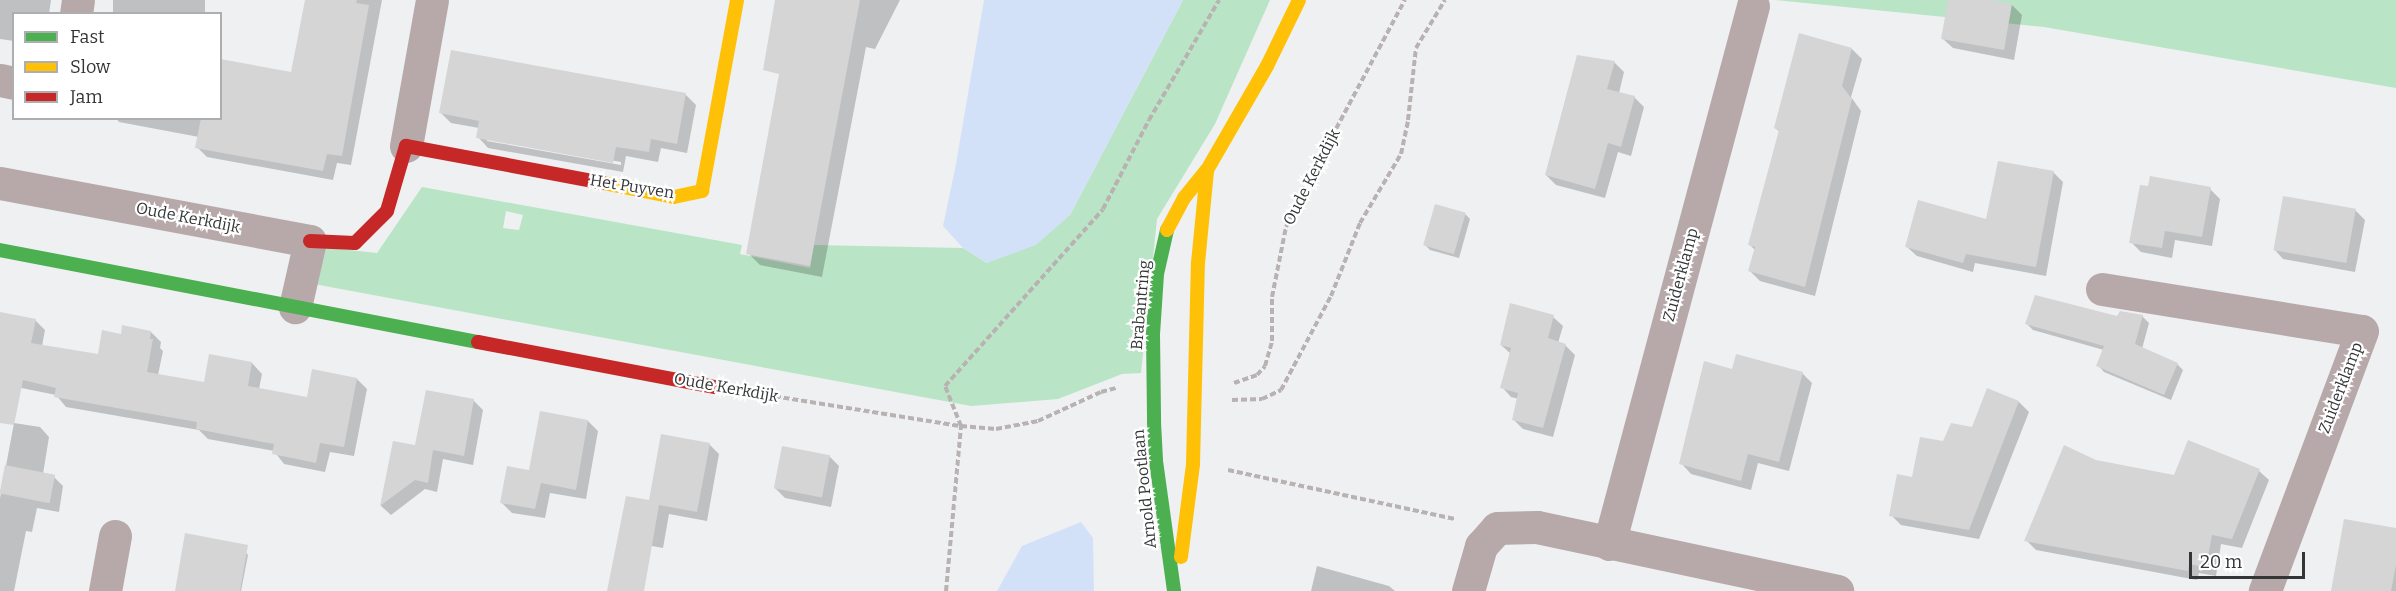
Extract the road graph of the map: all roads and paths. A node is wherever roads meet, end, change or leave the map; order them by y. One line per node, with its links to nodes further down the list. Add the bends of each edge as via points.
1 (432, 0): 8 (street)
2 (737, 0): 8 (street, Het Puyven, via 702,191 674,197)
3 (1219, 0): 19 (path, via 1103,209 945,386)
4 (1299, 0): 9 (street, Brabantring, via 1267,66)
5 (1406, 0): 16 (path, Oude Kerkdijk, via 1286,227 1272,297 1272,341 1265,366 1244,381 1223,386)
6 (1444, 0): 18 (path, via 1416,48 1401,154 1360,223 1331,297 1281,390 1262,399)
7 (1753, 6): 23 (street, Zuiderklamp)
8 (406, 146): 11 (street, via 387,211 355,243)
9 (1207, 170): 15 (street, Brabantring, via 1168,226 1162,250 1153,334); 16 (street, Brabantring, via 1200,215)
10 (0, 183): 11 (street, Oude Kerkdijk)
11 (310, 241): 14 (street)
12 (0, 250): 14 (street, Oude Kerkdijk)
13 (2102, 289): 29 (street, Zuiderklamp, via 2362,331)
14 (295, 307): 17 (street, Oude Kerkdijk)
15 (1154, 384): 19 (path, Oude Kerkdijk, via 1127,385 1101,392 1038,422 996,429); 26 (street, Arnold Pootlaan, via 1156,461)
16 (1197, 385): 18 (street, Arnold Pootlaan)
17 (714, 387): 19 (path, Oude Kerkdijk)
18 (1196, 401): 26 (street, Arnold Pootlaan)
19 (961, 426): 25 (path)
20 (1218, 468): 21 (path)
21 (1497, 528): 23 (street, via 1537,527); 27 (street, via 1481,546)
22 (115, 536): 24 (street)
23 (1610, 544): 28 (street)
24 (105, 591)
25 (946, 591)
26 (1175, 591)
27 (1468, 591)
28 (1837, 591)
29 (2265, 591)

